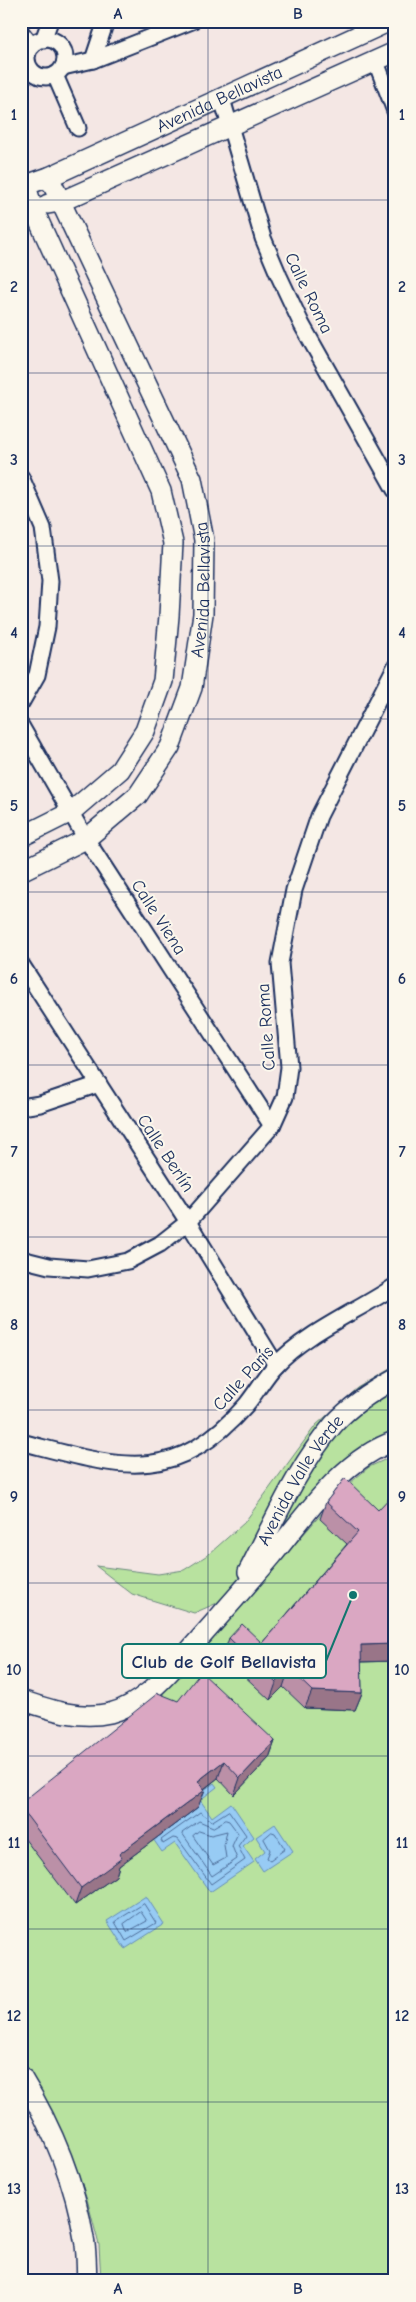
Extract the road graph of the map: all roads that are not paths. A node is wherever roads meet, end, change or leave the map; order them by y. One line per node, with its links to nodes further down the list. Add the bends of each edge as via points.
1 (50, 21): 6 (street)
2 (106, 21): 8 (street)
3 (192, 21): 8 (street)
4 (390, 21): 11 (street, Avenida Bellavista)
5 (21, 32): 6 (street)
6 (37, 43): 10 (street, via 56,42 61,47 64,54); 10 (street, via 27,58 31,70 42,77)
7 (395, 52): 9 (street, Avenida Bellavista)
8 (93, 60): 10 (street)
9 (376, 62): 12 (street); 13 (street, Avenida Bellavista)
10 (59, 71): 14 (street)
11 (222, 99): 13 (street, Calle Roma); 15 (street, Avenida Bellavista)
12 (395, 111)
13 (230, 127): 17 (street, Avenida Bellavista); 19 (street, Calle Roma, via 263,238 279,276 302,325)
14 (78, 128)
15 (49, 177): 16 (street, Avenida Bellavista); 17 (street, Avenida Bellavista)
16 (25, 195): 17 (street, Avenida Bellavista); 23 (street, Avenida Bellavista, via 161,491 173,543 163,681 145,731 120,770)
17 (60, 202): 25 (street, Avenida Bellavista, via 173,434 192,479 204,540 202,614 192,688 170,747 138,795)
18 (21, 477): 21 (street, via 43,528 50,581 48,627 37,675)
19 (395, 490)
20 (395, 667): 30 (street, Calle Roma, via 319,816 294,890 280,963 289,1067 285,1097)
21 (21, 703)
22 (21, 726): 23 (street, Calle Viena)
23 (71, 812): 24 (street, Avenida Bellavista); 25 (street, Calle Viena)
24 (21, 837)
25 (86, 839): 26 (street, Avenida Bellavista); 30 (street, Calle Viena)
26 (21, 871)
27 (21, 964): 28 (street, Calle Berlín)
28 (99, 1084): 29 (street); 31 (street, Calle Berlín)
29 (21, 1107)
30 (272, 1126): 31 (street, Calle Roma)
31 (188, 1222): 32 (street, Calle Roma, via 160,1244 128,1261 88,1269 49,1266); 34 (street, Calle Berlín)
32 (21, 1259)
33 (395, 1286): 34 (street, Calle París, via 314,1335)
34 (276, 1365): 37 (street, Calle París, via 246,1405 218,1432 193,1451 162,1462 135,1466)
35 (395, 1379): 38 (street, Avenida Valle Verde, via 373,1391 334,1423 289,1492)
36 (395, 1441): 38 (street, Avenida Valle Verde, via 360,1459 334,1482)
37 (21, 1442)
38 (232, 1602): 39 (street, Avenida Valle Verde, via 163,1679 136,1701 111,1713 80,1716)
39 (21, 1700)
40 (21, 2076): 41 (street, via 37,2102 74,2196 85,2239)
41 (87, 2281)

